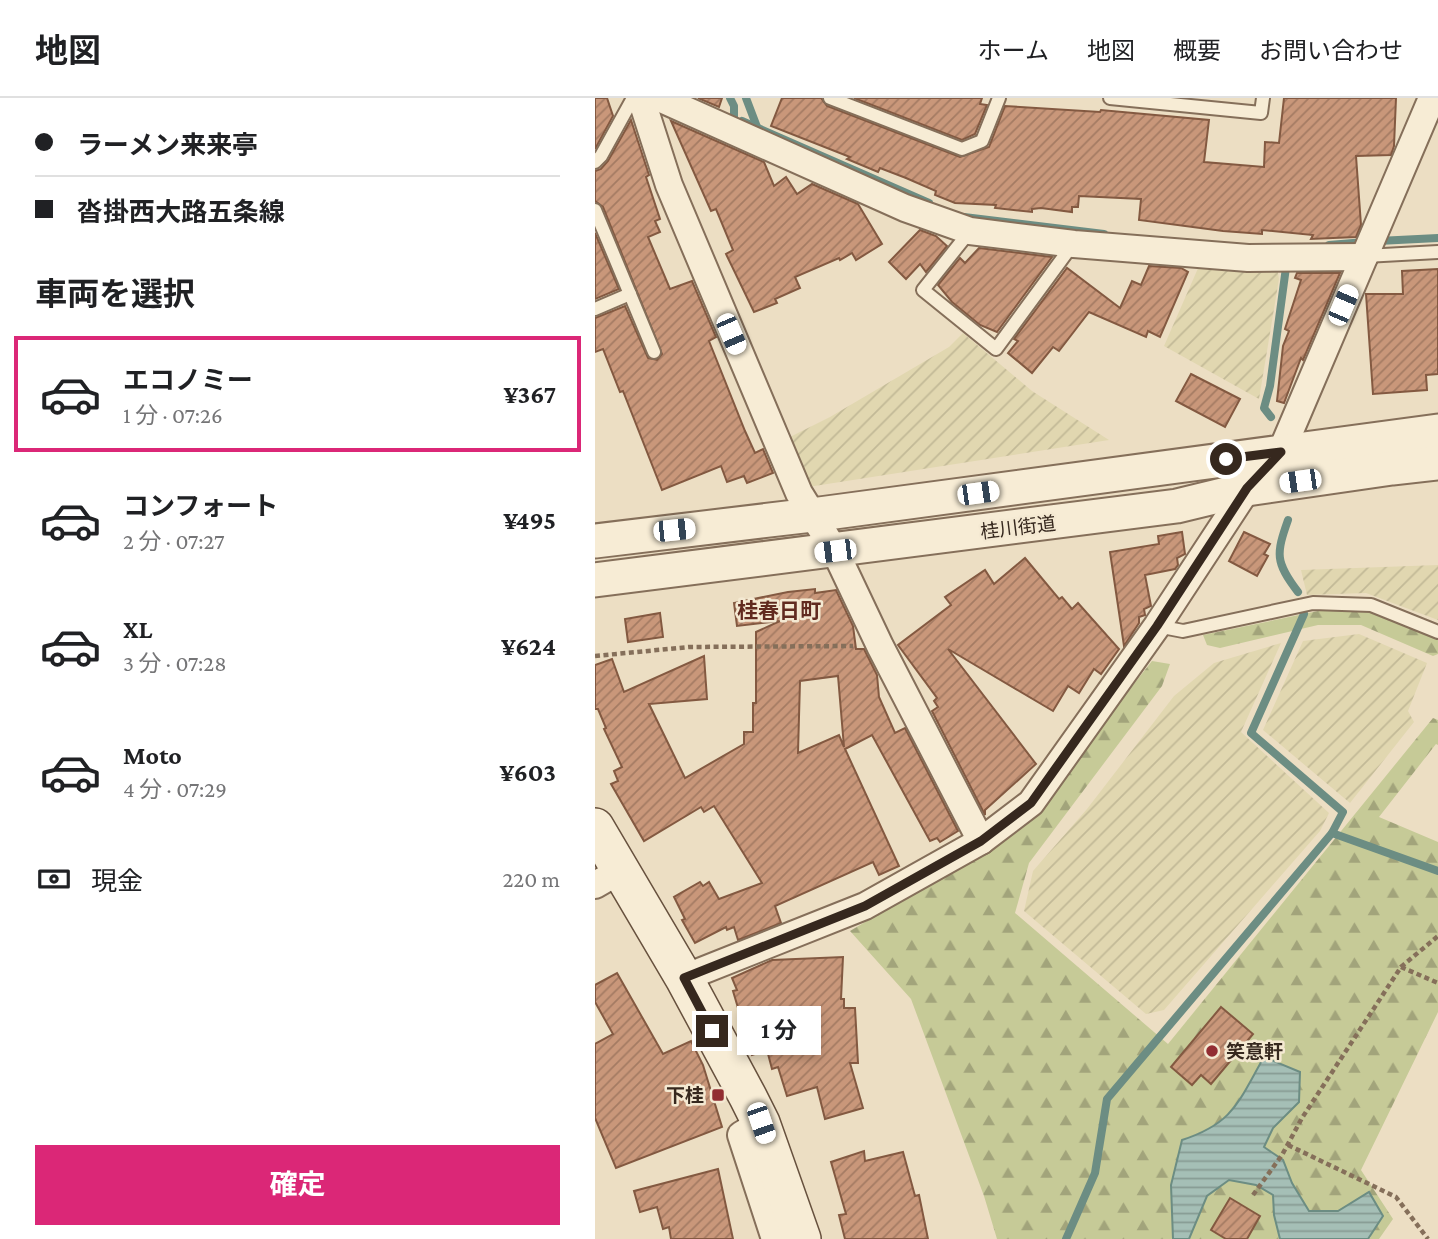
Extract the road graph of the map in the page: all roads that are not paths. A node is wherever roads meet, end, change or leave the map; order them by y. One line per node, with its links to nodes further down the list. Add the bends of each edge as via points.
1 (633, 98): 9 (lane)
2 (641, 98): 22 (street, via 669,185 799,494)
3 (659, 98): 11 (street, via 905,208)
4 (830, 98): 5 (lane, via 962,149 982,141)
5 (999, 98)
6 (1110, 98): 7 (lane, via 1261,113)
7 (1263, 98)
8 (1432, 98): 14 (street)
9 (595, 162)
10 (595, 210): 15 (lane)
11 (970, 231): 12 (street); 12 (lane, via 923,290 996,349)
12 (1074, 244): 14 (street, via 1248,258)
13 (1438, 252): 14 (lane)
14 (1364, 257): 19 (street)
15 (630, 293): 16 (lane); 17 (lane)
16 (595, 309)
17 (654, 352)
18 (1438, 431): 19 (street, 桂川街道)
19 (1281, 452): 21 (street); 22 (street, 桂川街道)
20 (1438, 463): 21 (street, 桂川街道)
21 (1247, 488): 24 (street, 桂川街道, via 1177,506); 26 (street)
22 (812, 515): 23 (street, 桂川街道); 24 (street)
23 (595, 541)
24 (835, 551): 25 (street, 桂川街道); 29 (street)
25 (595, 580)
26 (1157, 626): 27 (lane, via 1184,631 1313,603 1371,605); 29 (street, via 1031,803)
27 (1438, 632)
28 (595, 827): 30 (main road)
29 (981, 841): 31 (street, via 865,906)
30 (608, 877): 31 (main road)
31 (684, 978): 32 (main road)
32 (761, 1123): 33 (street, via 741,1135); 34 (main road)
33 (775, 1239)
34 (802, 1239)

